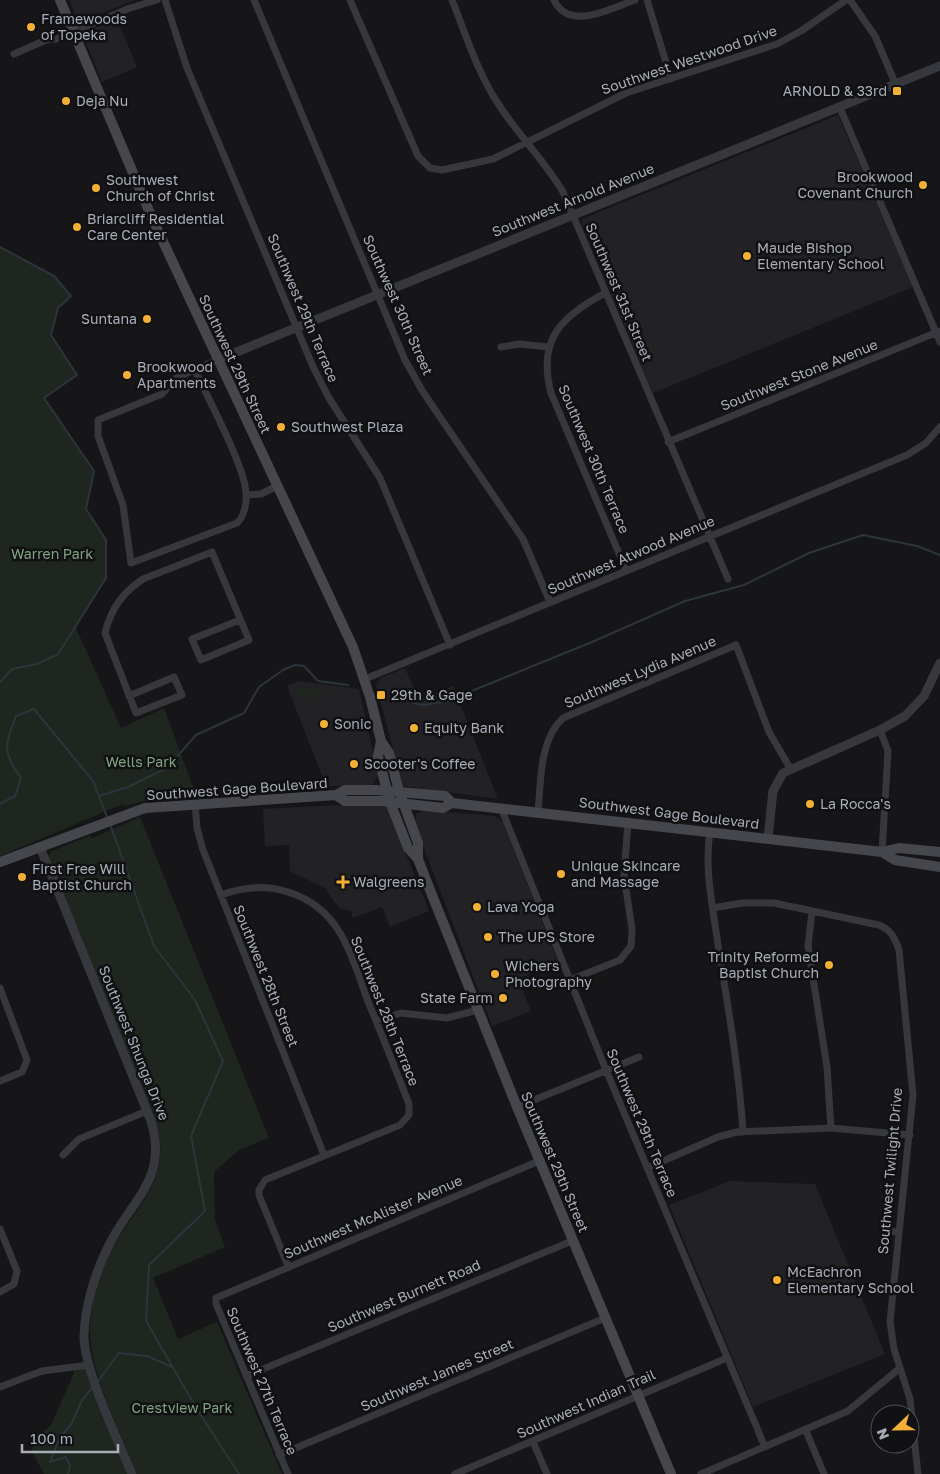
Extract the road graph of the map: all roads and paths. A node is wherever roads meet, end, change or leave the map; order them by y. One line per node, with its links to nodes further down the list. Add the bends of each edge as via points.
1 (60, 0): 12 (main road, Southwest 29th Street)
2 (157, 0): 12 (street)
3 (165, 0): 22 (street, Southwest 29th Terrace, via 187,68)
4 (254, 0): 21 (street, Southwest 30th Street)
5 (350, 0): 18 (street, Southwest Westwood Drive, via 424,164 442,170 463,167)
6 (452, 0): 18 (street, Southwest 31st Street, via 490,90)
7 (554, 0): 8 (street, via 565,13 581,17)
8 (635, 0)
9 (647, 0): 15 (street)
10 (846, 0): 15 (street, Southwest Westwood Drive, via 777,44)
11 (850, 0): 16 (street, via 875,36)
12 (73, 32): 13 (street); 27 (main road, Southwest 29th Street, via 138,187)
13 (14, 54)
14 (940, 66): 16 (street, Southwest Arnold Avenue)
15 (671, 78): 18 (street, Southwest Westwood Drive, via 591,109)
16 (896, 85): 17 (street, Southwest Arnold Avenue)
17 (840, 108): 19 (street, Southwest Arnold Avenue); 23 (street)
18 (527, 144): 19 (street, Southwest 31st Street, via 549,170)
19 (573, 214): 20 (street, Southwest 31st Street); 21 (street, Southwest Arnold Avenue)
20 (605, 293): 26 (street, Southwest 30th Terrace, via 576,308); 30 (street, Southwest 31st Street)
21 (378, 294): 22 (street, Southwest Arnold Avenue); 36 (street, Southwest 30th Street, via 416,380 523,540)
22 (297, 327): 27 (street, Southwest Arnold Avenue); 38 (street, Southwest 29th Terrace, via 329,398 388,493)
23 (938, 332): 24 (street); 30 (street, Southwest Stone Avenue)
24 (940, 342)
25 (501, 347): 26 (street, via 519,344)
26 (549, 347): 34 (street, Southwest 30th Terrace, via 547,370 551,393)
27 (217, 360): 28 (street); 31 (main road, Southwest 29th Street)
28 (195, 370): 32 (street, via 240,469); 32 (street, via 176,378 162,394 98,420 98,436 123,506 132,563 237,523 242,516)
29 (940, 427): 33 (street, Southwest Atwood Avenue, via 926,443 907,455)
30 (668, 442): 33 (street, Southwest 31st Street)
31 (277, 486): 32 (street, via 261,494); 40 (main road, Southwest 29th Street)
32 (246, 495)
33 (709, 536): 34 (street, Southwest Atwood Avenue); 35 (street, Southwest 31st Street)
34 (626, 570): 36 (street, Southwest Atwood Avenue)
35 (728, 579)
36 (550, 602): 38 (street, Southwest Atwood Avenue)
37 (240, 620): 37 (street, via 249,640 201,660 192,639); 41 (street, via 212,552 134,585 112,610 104,633)
38 (450, 644): 40 (street, Southwest Atwood Avenue)
39 (940, 662): 42 (street, via 916,706)
40 (365, 680): 43 (main road, Southwest 29th Street)
41 (129, 696): 41 (street, via 174,677 182,695 136,713)
42 (880, 730): 44 (street); 58 (street, via 888,751)
43 (381, 741): 45 (main road, Southwest 29th Street, via 378,756); 46 (main road, Southwest 29th Street, via 389,753)
44 (790, 768): 53 (street, Southwest Lydia Avenue, via 769,732 736,645 563,718 553,728 546,745); 56 (street, via 775,784)
45 (386, 790): 46 (main road, Southwest Gage Boulevard); 47 (main road, Southwest Gage Boulevard, via 345,790); 48 (main road, Southwest 29th Street)
46 (399, 791): 49 (main road, Southwest Gage Boulevard, via 445,796); 51 (main road, Southwest 29th Street)
47 (336, 795): 48 (main road, Southwest Gage Boulevard, via 345,801); 50 (main road, Southwest Gage Boulevard)
48 (390, 802): 51 (main road, Southwest Gage Boulevard); 60 (main road, Southwest 29th Street, via 408,848)
49 (452, 803): 51 (main road, Southwest Gage Boulevard, via 443,808); 52 (main road, Southwest Gage Boulevard)
50 (195, 804): 57 (main road, Southwest Gage Boulevard, via 153,807 124,815); 63 (street, Southwest 28th Street, via 203,850)
51 (403, 804): 60 (main road, Southwest 29th Street, via 418,844)
52 (501, 808): 53 (main road, Southwest Gage Boulevard); 66 (street, Southwest 29th Terrace)
53 (538, 812): 54 (main road, Southwest Gage Boulevard)
54 (628, 821): 55 (main road, Southwest Gage Boulevard); 66 (street, via 624,865 631,946 620,960)
55 (710, 831): 56 (main road, Southwest Gage Boulevard); 64 (street, via 707,874)
56 (768, 838): 58 (main road, Southwest Gage Boulevard)
57 (40, 847): 61 (main road, Southwest Gage Boulevard); 74 (street, Southwest Shunga Drive)
58 (882, 852): 59 (main road, Southwest Gage Boulevard, via 899,848); 62 (main road, Southwest Gage Boulevard, via 895,860)
59 (940, 852)
60 (418, 859): 68 (main road, Southwest 29th Street)
61 (0, 862)
62 (940, 867)
63 (220, 895): 69 (street, Southwest 28th Terrace, via 245,888 271,887 296,894 320,908 344,940); 79 (street, Southwest 28th Street)
64 (713, 908): 65 (street, Southwest Twilight Drive, via 758,902); 76 (street, via 741,1095)
65 (812, 912): 75 (street, via 808,946 827,1067); 77 (street, Southwest Twilight Drive, via 879,925 889,930 895,939 899,950 913,1095)
66 (570, 980): 71 (street, Southwest 29th Terrace)
67 (0, 988): 72 (street, via 26,1055 26,1066 18,1074)
68 (478, 1010): 69 (street, via 447,1018 401,1013); 73 (main road, Southwest 29th Street)
69 (376, 1021): 79 (street, Southwest 28th Terrace, via 409,1104 409,1115 400,1124)
70 (639, 1057): 71 (street)
71 (606, 1070): 73 (street); 81 (street, Southwest 29th Terrace)
72 (0, 1081)
73 (517, 1108): 80 (main road, Southwest 29th Street)
74 (147, 1111): 78 (street, via 80,1139); 91 (street, Southwest Shunga Drive, via 156,1142 155,1166 147,1188 108,1246 98,1273 84,1334)
75 (831, 1128): 76 (street); 77 (street)
76 (743, 1132): 81 (street, via 718,1137)
77 (910, 1136): 84 (street, Southwest Twilight Drive)
78 (64, 1155)
79 (324, 1155): 86 (street, via 261,1184 259,1195)
80 (539, 1161): 85 (main road, Southwest 29th Street); 86 (street, Southwest McAlister Avenue)
81 (648, 1168): 90 (street, Southwest 29th Terrace)
82 (0, 1228): 87 (street, via 17,1271 14,1284)
83 (886, 1231): 84 (street)
84 (898, 1232): 92 (street, Southwest Twilight Drive, via 890,1322)
85 (572, 1241): 89 (main road, Southwest 29th Street); 93 (street, Southwest Burnett Road)
86 (288, 1266): 88 (street, Southwest McAlister Avenue)
87 (0, 1292)
88 (216, 1298): 93 (street, Southwest 27th Terrace)
89 (605, 1318): 95 (main road, Southwest 29th Street); 99 (street, Southwest James Street)
90 (728, 1358): 95 (street, Southwest Indian Trail); 98 (street, Southwest 29th Terrace)
91 (89, 1365): 94 (street, via 42,1371); 100 (street, Southwest Shunga Drive)
92 (900, 1368): 96 (street, via 848,1412); 107 (street, Southwest Twilight Drive, via 910,1399)
93 (246, 1376): 99 (street, Southwest 27th Terrace)
94 (0, 1386)
95 (638, 1396): 97 (street, Southwest Indian Trail); 104 (main road, Southwest 29th Street)
96 (806, 1431): 98 (street); 106 (street)
97 (533, 1442): 102 (street, Southwest Indian Trail); 103 (street)
98 (765, 1447): 105 (street)
99 (279, 1455): 101 (street, Southwest 27th Terrace)
100 (132, 1474)
101 (288, 1474)
102 (455, 1474)
103 (547, 1474)
104 (671, 1474)
105 (701, 1474)
106 (824, 1474)
107 (918, 1474)

